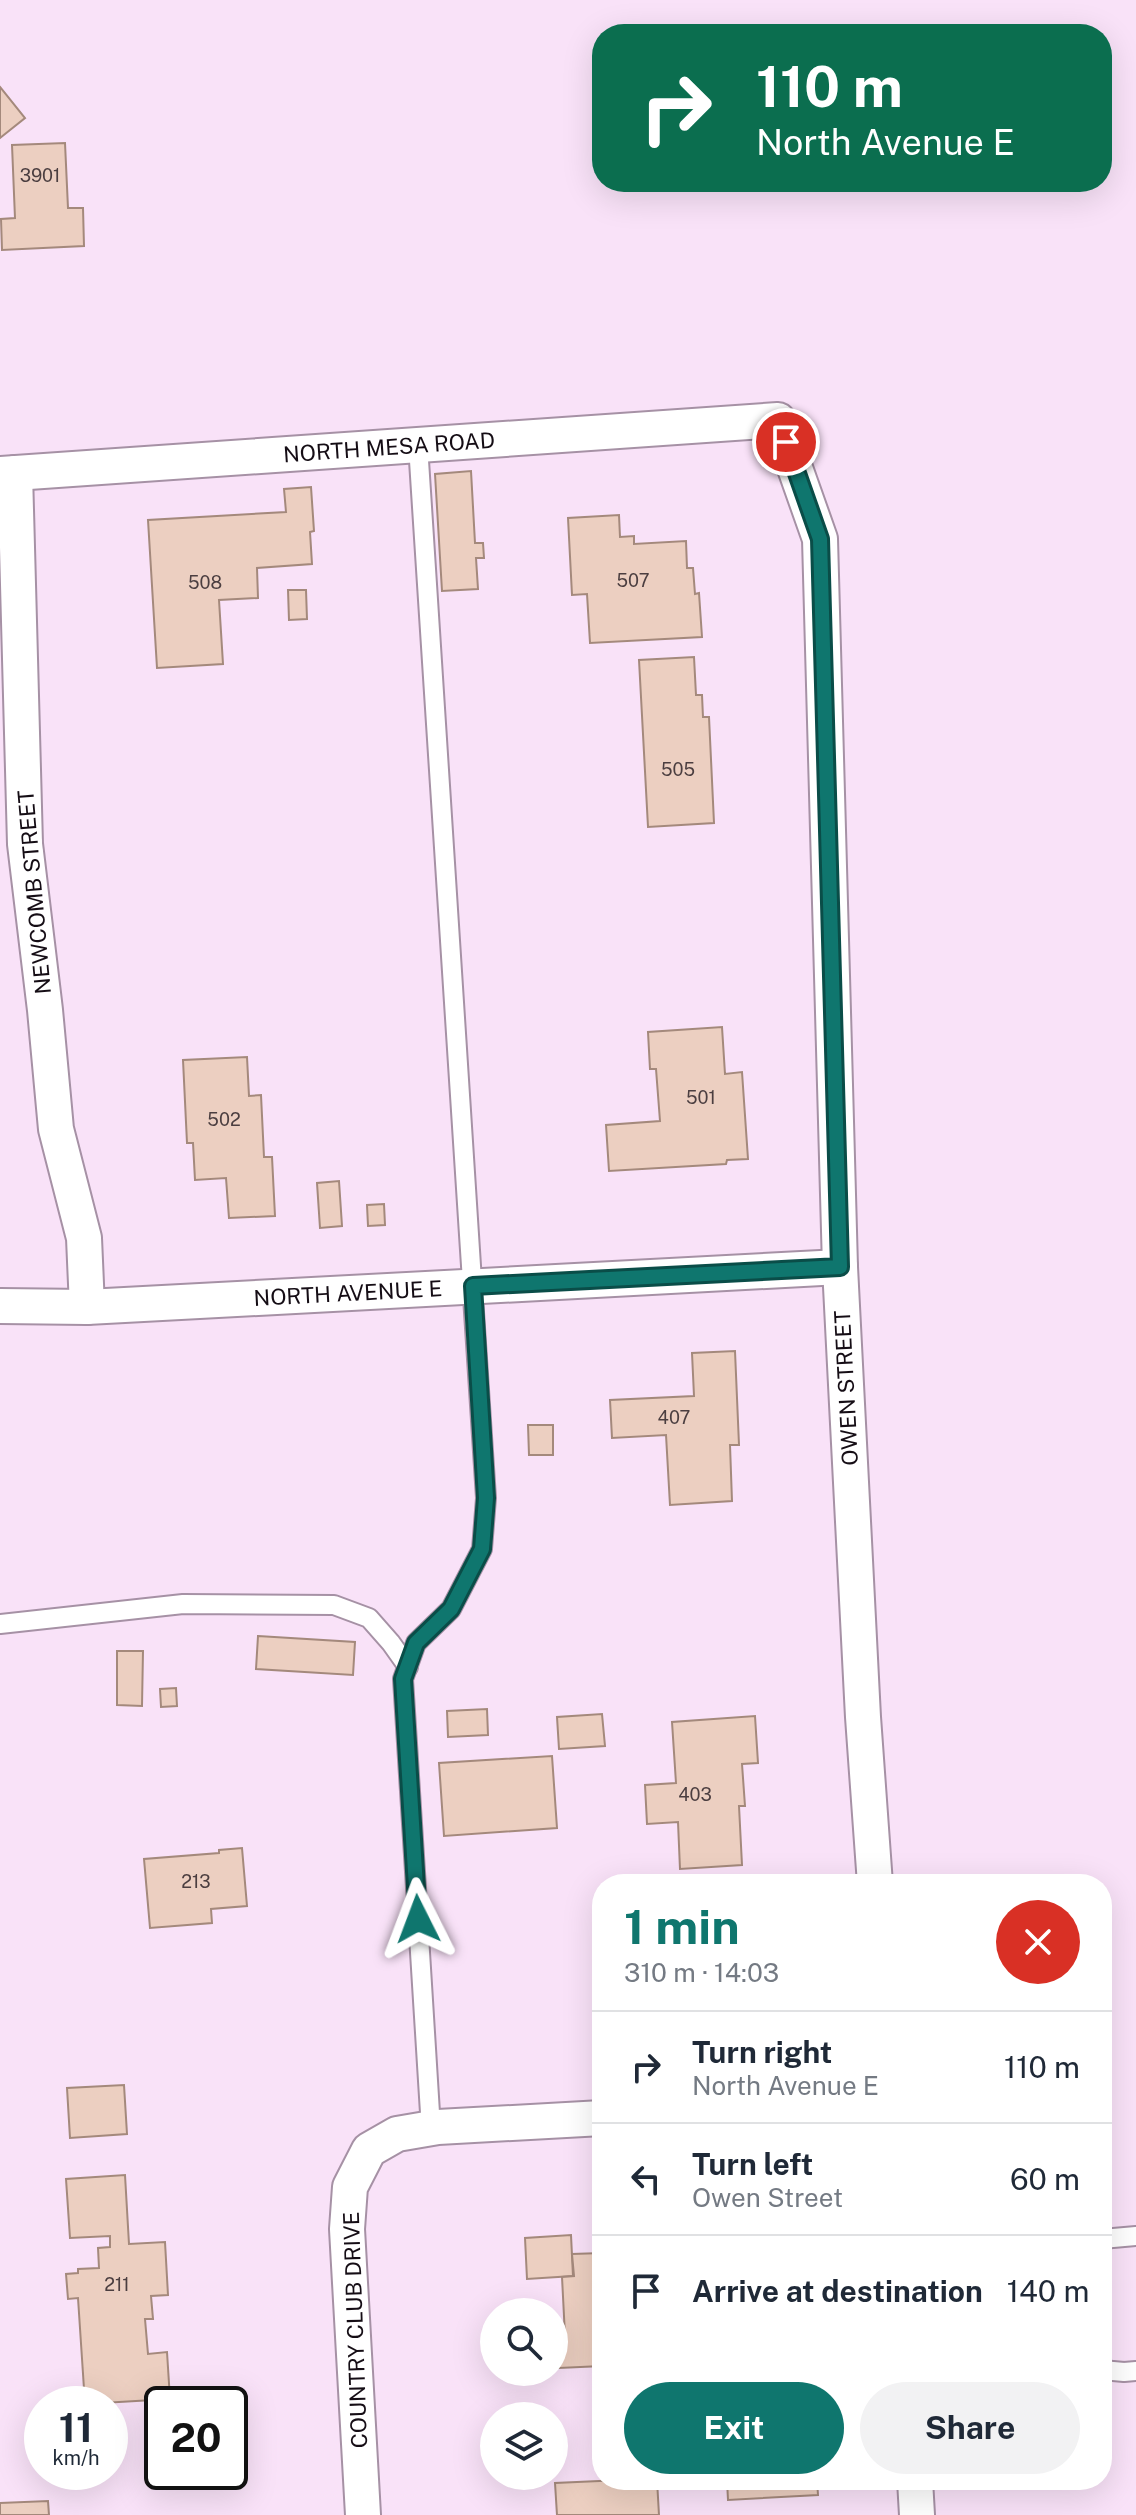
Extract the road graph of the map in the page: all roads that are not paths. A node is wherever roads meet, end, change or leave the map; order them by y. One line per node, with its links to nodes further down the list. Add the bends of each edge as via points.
1 (778, 420): 2 (street, NORTH MESA ROAD); 4 (street, OWEN STREET, via 820,539)
2 (418, 445): 3 (street, NORTH MESA ROAD); 5 (lane)
3 (7, 474): 7 (street, NEWCOMB STREET, via 25,844 56,1129 84,1238)
4 (840, 1267): 5 (street, NORTH AVENUE E); 10 (street, OWEN STREET)
5 (473, 1286): 7 (street, NORTH AVENUE E); 9 (lane, via 486,1498 482,1549 451,1609 416,1643)
6 (0, 1306): 7 (street, NORTH AVENUE E)
7 (87, 1307)
8 (0, 1624): 9 (lane, via 183,1604 334,1605 369,1618)
9 (408, 1667): 12 (lane, via 403,1679)
10 (874, 1874)
11 (592, 2119): 12 (street)
12 (431, 2129): 18 (street, COUNTRY CLUB DRIVE, via 397,2134 369,2150 350,2187 347,2229)
13 (1136, 2236): 14 (lane)
14 (1112, 2238)
15 (1112, 2371): 16 (lane)
16 (1136, 2371)
17 (916, 2490): 19 (street)
18 (363, 2515)
19 (917, 2515)

